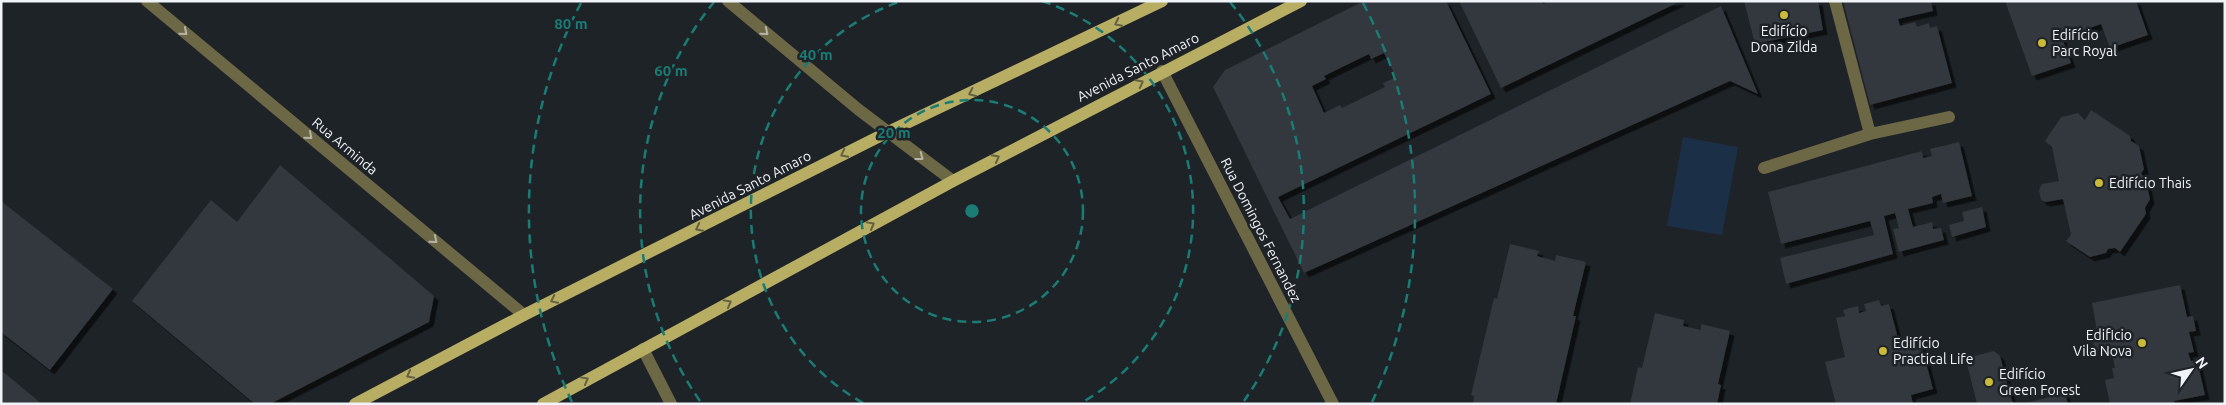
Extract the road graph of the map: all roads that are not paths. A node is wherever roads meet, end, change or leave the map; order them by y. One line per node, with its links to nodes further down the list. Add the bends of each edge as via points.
1 (147, 1): 12 (street, Rua Arminda, one-way to 12)
2 (728, 1): 8 (street, one-way to 8)
3 (1162, 1): 8 (main road, Avenida Santo Amaro, one-way to 8)
4 (1300, 1): 6 (main road, Avenida Santo Amaro)
5 (1835, 1): 9 (street)
6 (1162, 71): 11 (main road, Avenida Santo Amaro, one-way to 6); 14 (street, Rua Domingos Fernandez)
7 (1949, 117): 9 (street)
8 (888, 132): 11 (street, one-way to 11); 12 (main road, Avenida Santo Amaro, one-way to 12)
9 (1870, 134): 10 (street)
10 (1764, 168)
11 (953, 181): 13 (main road, Avenida Santo Amaro, one-way to 11)
12 (524, 315): 15 (main road, Avenida Santo Amaro, one-way to 15)
13 (643, 350): 16 (main road, Avenida Santo Amaro, one-way to 13); 17 (street)
14 (1329, 402)
15 (355, 404)
16 (543, 404)
17 (671, 404)

